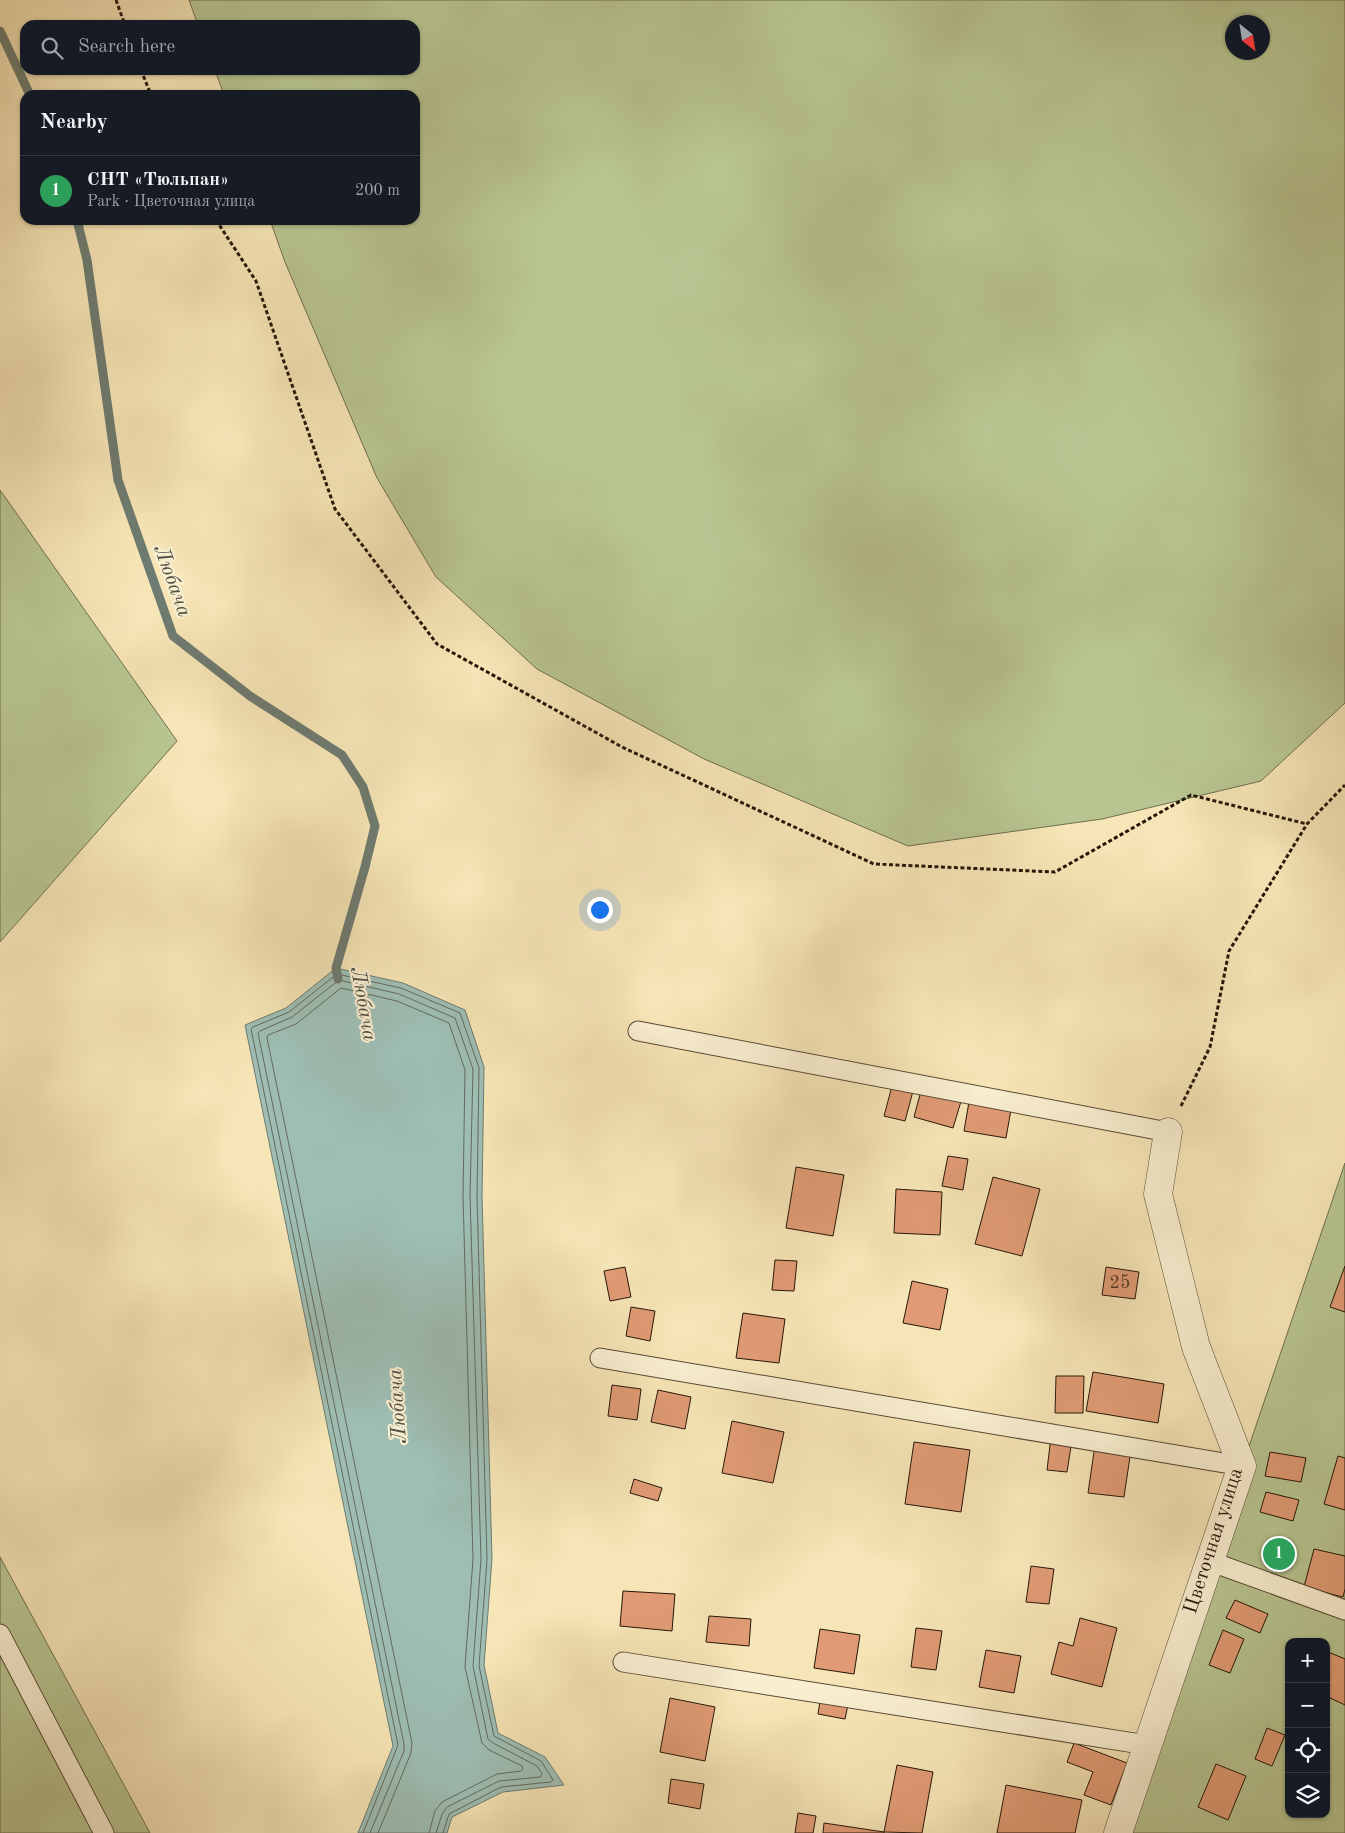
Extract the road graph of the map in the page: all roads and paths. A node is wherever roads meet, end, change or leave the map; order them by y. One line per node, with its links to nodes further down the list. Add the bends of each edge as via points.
1 (116, 0): 2 (path)
2 (123, 20)
3 (143, 75): 4 (path)
4 (148, 90)
5 (219, 225): 7 (path, via 256,281 335,508 436,644 622,747 874,864 1055,872 1190,795)
6 (1345, 785): 7 (path)
7 (1307, 824): 9 (path, via 1229,951 1210,1047)
8 (638, 1031): 9 (lane)
9 (1168, 1132): 11 (street, Цветочная улица, via 1158,1194 1196,1347)
10 (600, 1358): 11 (lane)
11 (1242, 1466): 12 (street, Цветочная улица)
12 (1210, 1561): 13 (lane); 16 (street, Цветочная улица)
13 (1345, 1610)
14 (0, 1634): 17 (lane)
15 (623, 1662): 16 (lane)
16 (1147, 1746): 18 (street, Цветочная улица)
17 (104, 1833)
18 (1118, 1833)

